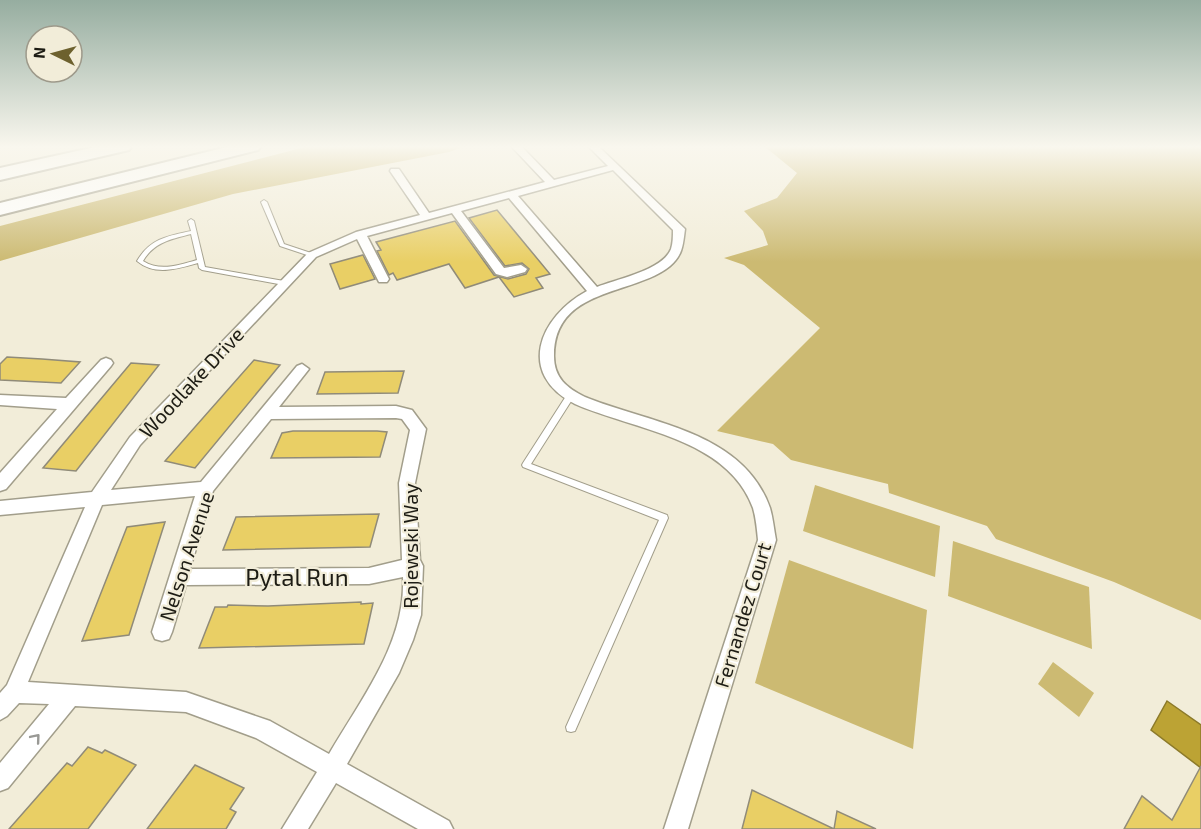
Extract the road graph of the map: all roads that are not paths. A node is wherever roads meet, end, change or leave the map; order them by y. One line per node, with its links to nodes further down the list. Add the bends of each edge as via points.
1 (27, 185): 6 (highway)
2 (97, 185): 10 (highway)
3 (404, 185): 11 (street)
4 (546, 185): 7 (street, Woodlake Drive)
5 (633, 185): 20 (street, Fernandez Court, via 679,229 677,250 665,264)
6 (0, 191)
7 (510, 194): 9 (street, Woodlake Drive); 20 (street)
8 (264, 202): 15 (lane, via 282,245)
9 (454, 208): 11 (street, Woodlake Drive); 17 (street, via 500,271)
10 (0, 209)
11 (425, 215): 14 (street, Woodlake Drive)
12 (191, 221): 13 (lane)
13 (194, 232): 16 (lane); 16 (lane, via 153,244 140,261 148,268 167,269)
14 (360, 234): 15 (street, Woodlake Drive); 18 (street)
15 (312, 255): 19 (street, Woodlake Drive)
16 (200, 261): 19 (lane, via 202,268)
17 (521, 269)
18 (383, 279)
19 (284, 283): 29 (street, Woodlake Drive, via 135,441)
20 (594, 291): 23 (street, Fernandez Court, via 564,312 548,341 550,375)
21 (106, 363): 25 (street)
22 (302, 369): 26 (street, Nelson Avenue)
23 (571, 395): 37 (lane, via 526,465 664,518); 42 (street, Fernandez Court, via 584,403 702,443 720,454 749,482 766,519 767,540)
24 (0, 399): 25 (street)
25 (70, 404): 27 (street)
26 (267, 413): 28 (street, Nelson Avenue); 31 (street, Rojewski Way, via 396,412 407,414 414,421 418,429 407,483)
27 (0, 484)
28 (206, 488): 29 (street); 32 (street, Nelson Avenue)
29 (97, 498): 30 (street); 34 (street, Woodlake Drive)
30 (0, 508)
31 (414, 566): 32 (street, Pytal Run, via 369,576); 38 (street, Rojewski Way, via 411,615 404,640)
32 (178, 577): 33 (street, Nelson Avenue)
33 (162, 632)
34 (14, 692): 35 (street); 36 (street, Woodlake Drive)
35 (71, 695): 38 (street, via 186,702 262,729); 39 (street, one-way to 35)
36 (0, 709)
37 (571, 727)
38 (333, 768): 40 (street, Rojewski Way); 41 (street)
39 (0, 780)
40 (294, 829)
41 (441, 829)
42 (676, 829)

